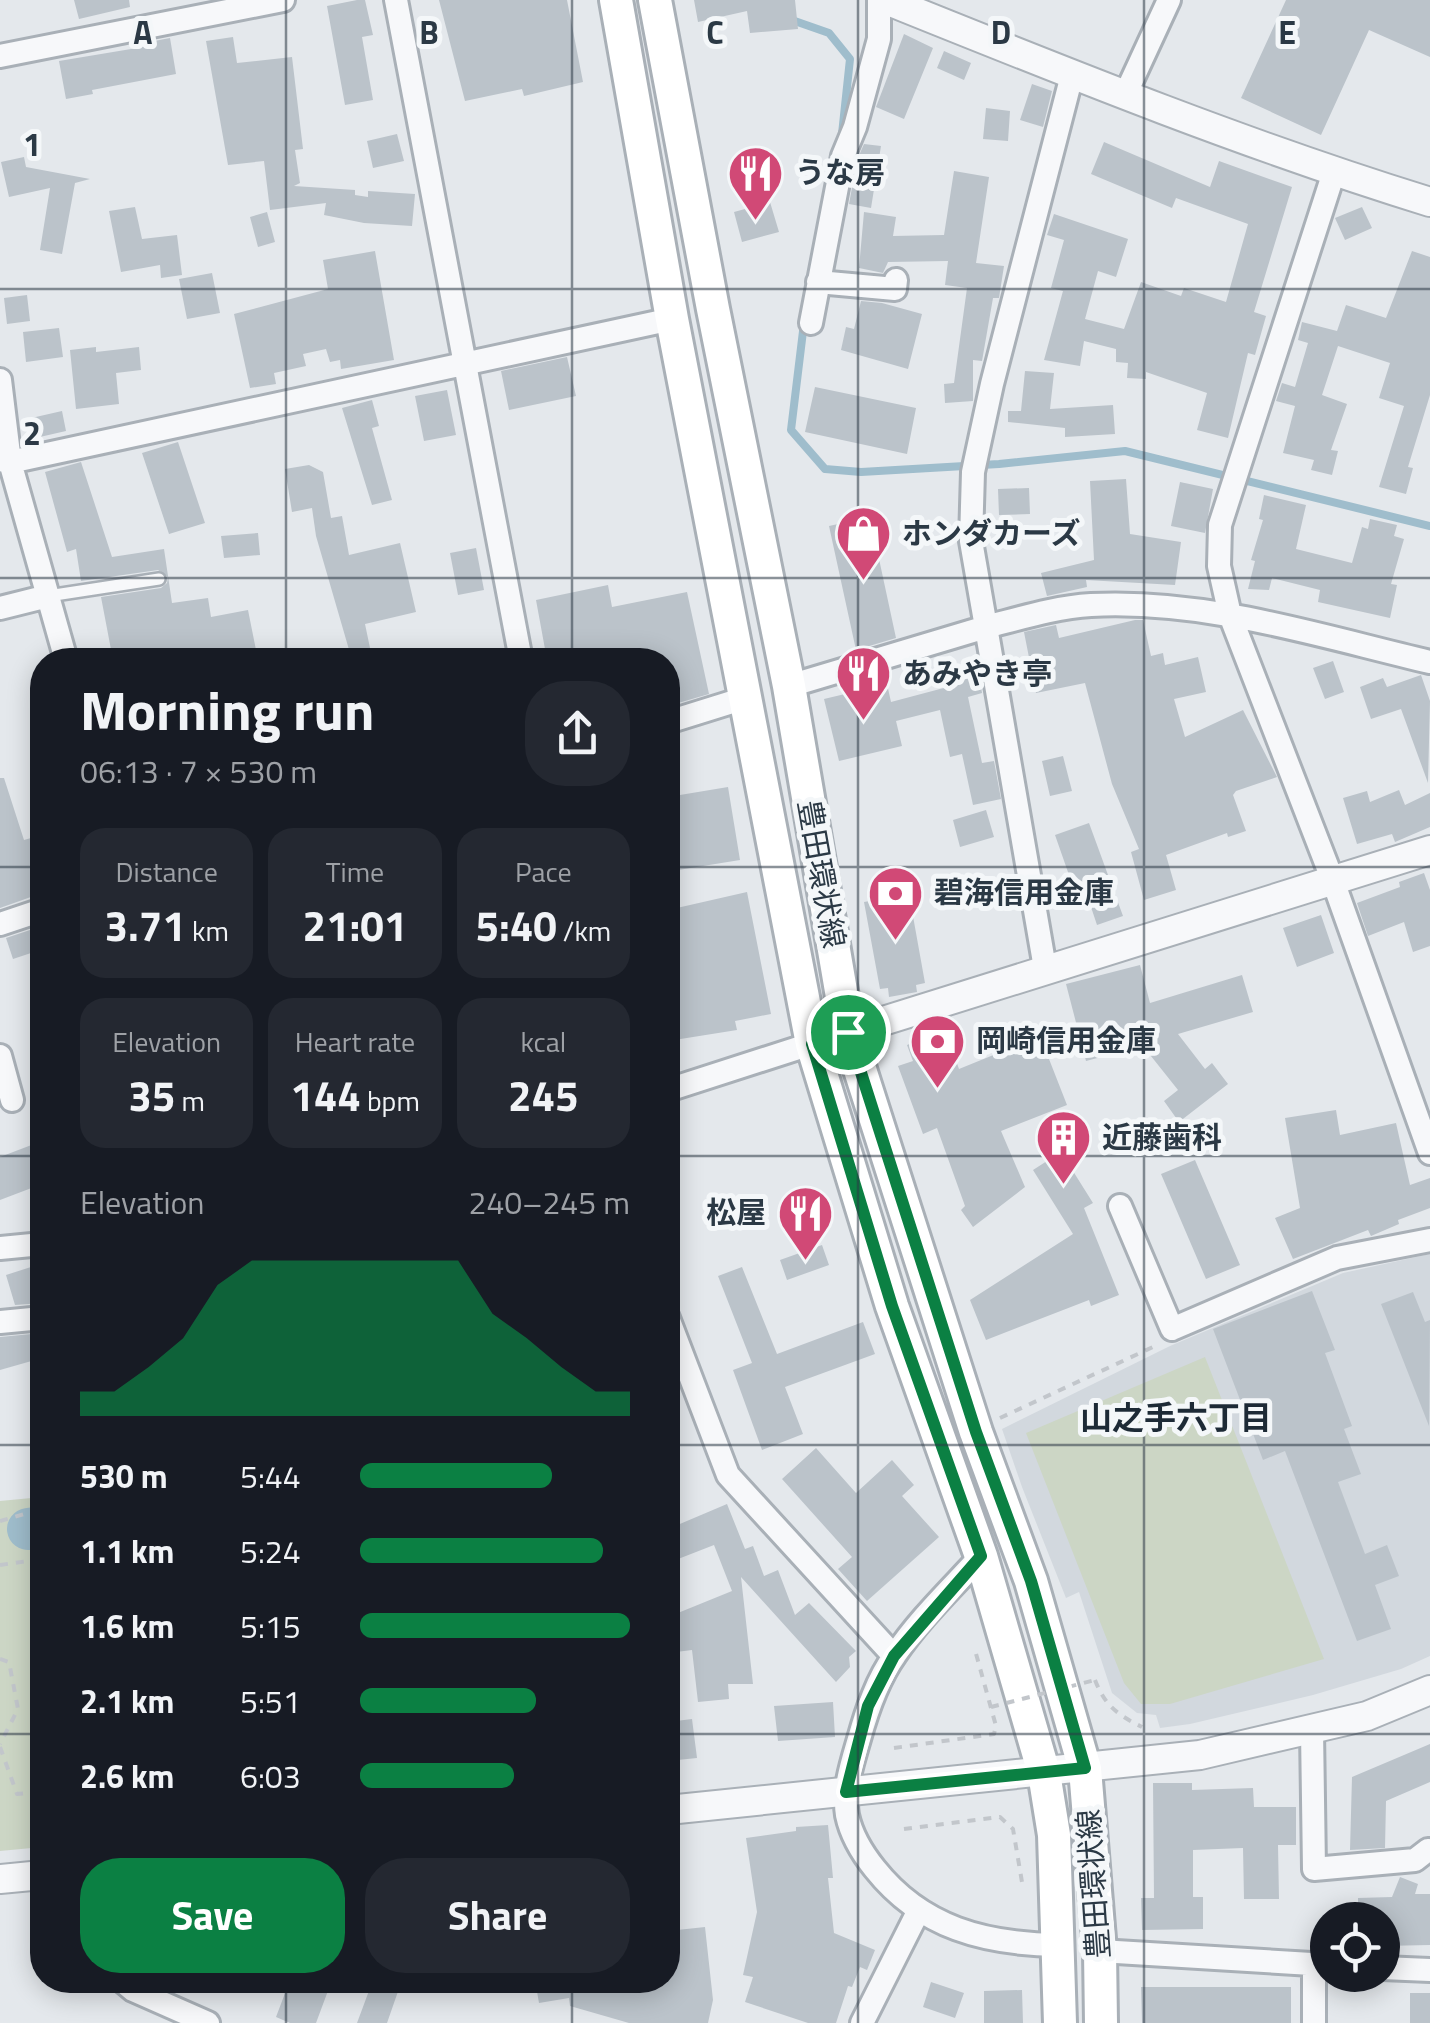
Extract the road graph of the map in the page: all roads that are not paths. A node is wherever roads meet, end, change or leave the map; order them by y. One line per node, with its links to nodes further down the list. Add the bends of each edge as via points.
1 (283, 0): 7 (street)
2 (396, 0): 16 (street)
3 (616, 0): 14 (main road, 豊田環状線)
4 (655, 0): 27 (main road, 豊田環状線)
5 (883, 0): 8 (street); 13 (street, via 880,38 843,156)
6 (1170, 0): 9 (street)
7 (0, 56)
8 (1072, 75): 9 (street); 23 (street, via 973,472 971,541)
9 (1126, 93): 10 (street)
10 (1334, 172): 11 (street); 22 (street, via 1220,525 1219,566)
11 (1430, 202)
12 (896, 280): 13 (street, via 895,290)
13 (818, 282): 15 (street)
14 (672, 319): 16 (street); 28 (main road, 豊田環状線)
15 (811, 323)
16 (465, 362): 18 (street); 25 (street)
17 (0, 380): 18 (street)
18 (5, 461): 20 (street)
19 (159, 579): 20 (lane)
20 (48, 596): 21 (street); 24 (street)
21 (0, 608)
22 (1230, 614): 23 (street, via 1093,605); 26 (street); 31 (street)
23 (986, 626): 27 (street); 34 (street)
24 (63, 648)
25 (519, 648)
26 (1430, 662)
27 (789, 686): 35 (main road, 豊田環状線)
28 (745, 698): 29 (street); 36 (main road, 豊田環状線)
29 (680, 718)
30 (1430, 850): 31 (street)
31 (1332, 881): 34 (street); 40 (street)
32 (30, 914): 33 (street)
33 (0, 924)
34 (1046, 968): 35 (street)
35 (848, 1032): 36 (street); 52 (main road, 豊田環状線, via 976,1432 1031,1581)
36 (812, 1044): 38 (street); 48 (main road, 豊田環状線, via 892,1306)
37 (0, 1056): 39 (street)
38 (680, 1086)
39 (12, 1100)
40 (1428, 1143)
41 (1120, 1206): 42 (street, via 1172,1329 1338,1258)
42 (1430, 1240)
43 (30, 1245): 44 (street)
44 (0, 1248)
45 (30, 1319): 46 (street)
46 (0, 1322)
47 (680, 1350): 49 (street, via 728,1476)
48 (981, 1556): 49 (street); 53 (main road, 豊田環状線)
49 (894, 1656): 54 (street, via 868,1706)
50 (1430, 1690): 51 (street)
51 (1312, 1730): 52 (street, via 1216,1752); 56 (street, via 1314,1869 1415,1860)
52 (1085, 1768): 53 (street); 61 (main road, 豊田環状線)
53 (1044, 1773): 54 (street); 60 (main road, 豊田環状線)
54 (846, 1792): 55 (street); 59 (street, via 853,1835 887,1884)
55 (680, 1809)
56 (1428, 1850)
57 (0, 1879): 58 (street)
58 (30, 1881)
59 (918, 1912): 60 (street, via 950,1928); 68 (street)
60 (1059, 1945): 69 (main road, 豊田環状線)
61 (1100, 1950): 62 (street); 70 (main road, 豊田環状線)
62 (1310, 1963)
63 (1400, 1969): 64 (street)
64 (1430, 1970)
65 (1318, 1992): 71 (street)
66 (141, 1993): 67 (street)
67 (208, 2023)
68 (862, 2023)
69 (1060, 2023)
70 (1101, 2023)
71 (1314, 2023)

